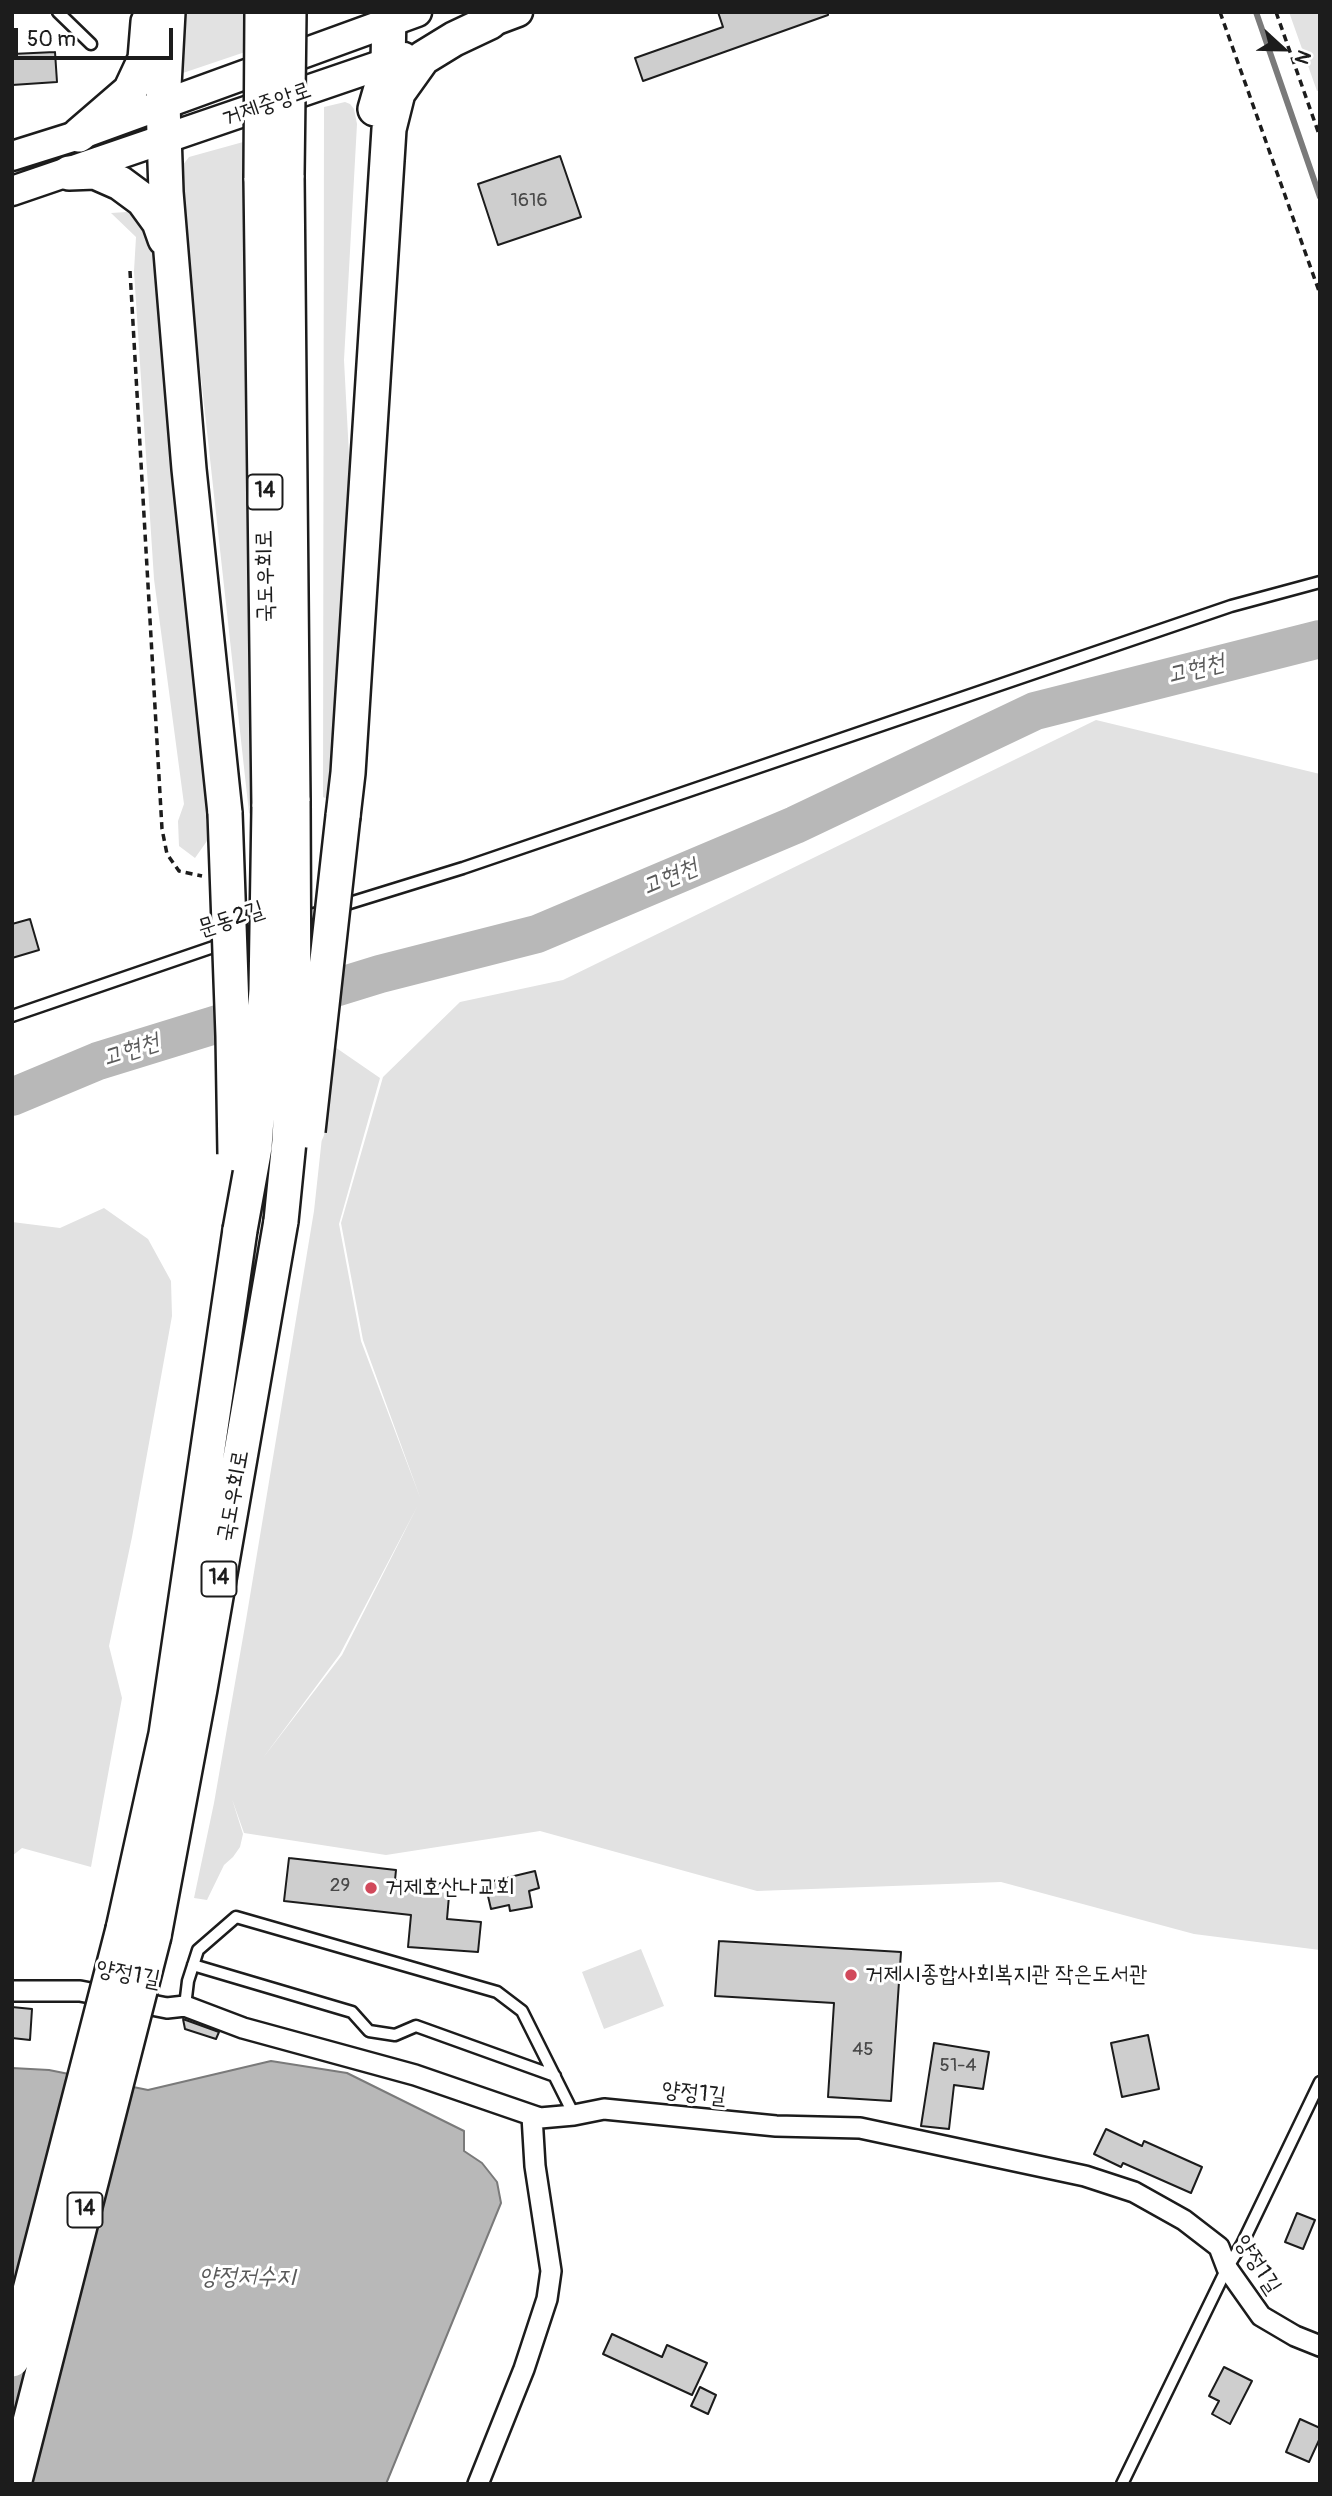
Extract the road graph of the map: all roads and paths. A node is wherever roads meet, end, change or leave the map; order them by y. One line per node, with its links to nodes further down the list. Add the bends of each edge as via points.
1 (58, 12): 10 (lane)
2 (148, 12): 13 (highway, via 145,59 130,91)
3 (168, 12): 12 (highway)
4 (262, 12): 18 (highway, 14, bridge)
5 (289, 12): 18 (highway, 14, bridge)
6 (1220, 12): 21 (path)
7 (1276, 12): 14 (path)
8 (399, 16): 11 (highway); 12 (main road, 거제중앙로)
9 (504, 17): 11 (main road, 거제중앙로); 22 (highway, via 454,38 423,58 398,93 389,129)
10 (91, 44)
11 (388, 64): 15 (main road, 거제중앙로); 22 (highway, via 371,124 358,339 359,391)
12 (163, 104): 13 (main road, 거제중앙로); 15 (highway)
13 (79, 135): 16 (main road, 거제중앙로)
14 (1320, 137)
15 (165, 140): 17 (main road, 거제중앙로); 20 (highway)
16 (12, 156)
17 (69, 173): 19 (main road, 거제중앙로); 20 (highway, via 95,172 143,200 159,222)
18 (274, 177): 24 (highway, 국도우회로 / 14)
19 (12, 191)
20 (172, 258): 27 (highway, bridge, via 225,813)
21 (1320, 294)
22 (369, 437): 26 (highway, bridge, via 348,773 311,1122)
23 (1320, 582): 25 (lane, 문동2길, via 1218,611)
24 (281, 804): 26 (highway, 14, bridge, via 293,1032); 27 (highway, 14, bridge, via 255,1147)
25 (12, 1016)
26 (281, 1221): 28 (highway, 국도우회로 / 14, via 200,1689)
27 (240, 1230): 28 (highway, 국도우회로 / 14)
28 (139, 1933): 38 (highway, 14, bridge); 39 (highway, 14, bridge)
29 (193, 1965): 31 (lane); 32 (lane, via 352,2012 369,2031 395,2035 416,2025); 32 (lane, via 198,1950 236,1917 497,1992 522,2011)
30 (12, 1991): 31 (street, 양정1길, via 80,1991 167,2008)
31 (185, 2006): 35 (street, 양정1길, via 243,2028 415,2075)
32 (555, 2076): 34 (lane)
33 (1320, 2081): 36 (lane)
34 (575, 2115): 35 (street, 양정1길); 36 (street, 양정1길, via 604,2109 776,2126 860,2129 1085,2176 1134,2192 1184,2220 1219,2246)
35 (532, 2116): 40 (street, via 551,2271 547,2300)
36 (1227, 2268): 37 (street, 양정1길, via 1261,2316); 41 (lane)
37 (1320, 2346)
38 (12, 2360)
39 (13, 2484)
40 (478, 2484)
41 (1122, 2484)

